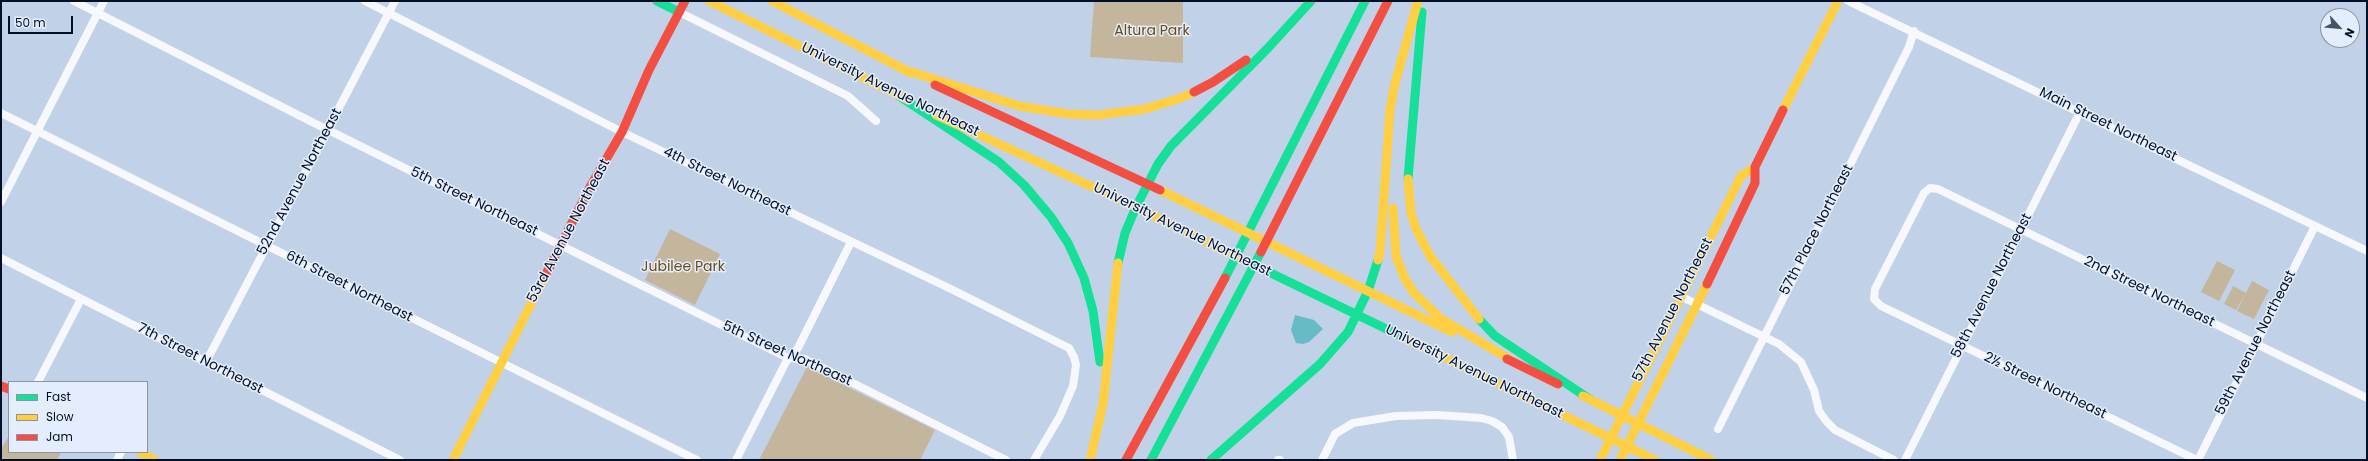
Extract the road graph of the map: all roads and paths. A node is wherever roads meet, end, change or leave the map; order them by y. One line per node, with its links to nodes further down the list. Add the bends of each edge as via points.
1 (74, 1): 17 (street, 5th Street Northeast)
2 (104, 1): 17 (street)
3 (365, 1): 18 (street, 4th Street Northeast)
4 (395, 1): 18 (street, 52nd Avenue Northeast)
5 (657, 1): 16 (main road, University Avenue Northeast)
6 (685, 1): 16 (main road, 53rd Avenue Northeast)
7 (709, 1): 22 (main road, University Avenue Northeast)
8 (772, 1): 21 (main road, University Avenue Northeast)
9 (1311, 1): 21 (main road, via 1264,46 1228,73 1181,98 1134,111 1082,115 1036,110); 31 (main road, via 1171,146)
10 (1365, 1): 73 (main road, via 1224,280)
11 (1388, 1): 74 (main road, via 1274,228)
12 (1418, 1): 19 (main road)
13 (1425, 1): 57 (main road, via 1418,41 1408,163 1408,191 1416,229 1446,280 1495,336)
14 (1838, 1): 29 (main road, 57th Avenue Northeast)
15 (1848, 1): 20 (street, Main Street Northeast)
16 (679, 12): 25 (street, University Avenue Northeast, via 848,96); 28 (main road, 53rd Avenue Northeast, via 649,70)
17 (98, 13): 26 (street, 5th Street Northeast); 27 (street)
18 (389, 13): 26 (street, 52nd Avenue Northeast); 28 (street, 4th Street Northeast)
19 (1409, 30): 30 (main road, via 1401,84); 42 (main road, via 1390,110 1381,244)
20 (1914, 31): 23 (street, Main Street Northeast); 48 (street, 57th Place Northeast, via 1909,47)
21 (902, 69): 31 (main road, University Avenue Northeast)
22 (899, 96): 34 (main road, University Avenue Northeast); 62 (main road, via 999,162 1037,199 1068,243 1088,290 1098,338 1100,398)
23 (2080, 112): 35 (street, Main Street Northeast); 36 (street, 58th Avenue Northeast)
24 (1, 113): 27 (street, 6th Street Northeast)
25 (876, 121)
26 (328, 129): 38 (street, 5th Street Northeast); 39 (street, 52nd Avenue Northeast)
27 (37, 131): 33 (street); 39 (street, 6th Street Northeast)
28 (622, 132): 37 (street, 4th Street Northeast); 38 (main road, 53rd Avenue Northeast, via 590,187)
29 (1755, 167): 43 (main road, 57th Avenue Northeast, via 1741,176); 46 (main road, 57th Avenue Northeast, via 1755,183)
30 (1396, 168)
31 (1147, 184): 34 (main road); 42 (main road, University Avenue Northeast)
32 (1394, 199): 54 (main road, via 1394,249 1401,271 1414,293 1440,318)
33 (1, 202)
34 (1136, 207): 47 (main road, University Avenue Northeast); 62 (main road, via 1125,233 1118,260 1103,404)
35 (2315, 226): 40 (street, Main Street Northeast); 49 (street, 59th Avenue Northeast)
36 (2020, 229): 45 (street, 2nd Street Northeast, via 1938,189 1930,188 1924,193 1876,289); 49 (street, 2nd Street Northeast); 50 (street, 58th Avenue Northeast)
37 (850, 242): 51 (street, via 798,348); 71 (street, 4th Street Northeast, via 1069,348 1074,357 1076,371 1071,390 1060,416)
38 (561, 245): 51 (street, 5th Street Northeast); 53 (main road, 53rd Avenue Northeast)
39 (267, 246): 52 (street, 52nd Avenue Northeast); 53 (street, 6th Street Northeast)
40 (2367, 251)
41 (1, 258): 44 (street, 7th Street Northeast)
42 (1368, 292): 47 (main road); 54 (main road, University Avenue Northeast)
43 (1680, 296): 46 (street); 58 (main road, 57th Avenue Northeast)
44 (81, 299): 52 (street, 7th Street Northeast); 55 (street)
45 (1874, 299): 50 (street, 2½ Street Northeast, via 1881,306)
46 (1697, 305): 48 (street); 59 (main road, 57th Avenue Northeast)
47 (1358, 316): 61 (main road, University Avenue Northeast); 75 (main road, via 1348,332 1320,364)
48 (1764, 336): 60 (street, 57th Place Northeast); 82 (street, via 1779,344 1801,362 1814,390 1819,411 1826,422 1835,430)
49 (2255, 343): 56 (street, 2nd Street Northeast); 84 (street, 59th Avenue Northeast)
50 (1962, 346): 83 (street, 58th Avenue Northeast); 84 (street, 2½ Street Northeast)
51 (788, 358): 69 (street); 70 (street, 5th Street Northeast, via 805,359)
52 (206, 362): 66 (street, 7th Street Northeast)
53 (500, 363): 67 (main road, 53rd Avenue Northeast); 68 (street, 6th Street Northeast)
54 (1516, 363): 57 (main road, University Avenue Northeast)
55 (39, 381)
56 (2367, 398)
57 (1591, 400): 58 (main road, University Avenue Northeast)
58 (1620, 415): 59 (main road, University Avenue Northeast); 61 (main road, 57th Avenue Northeast)
59 (1638, 424): 63 (main road, 57th Avenue Northeast); 81 (main road, University Avenue Northeast)
60 (1718, 429)
61 (1610, 437): 63 (main road, University Avenue Northeast); 78 (main road, 57th Avenue Northeast)
62 (1095, 443): 72 (main road)
63 (1627, 447): 79 (main road, 57th Avenue Northeast); 80 (main road, University Avenue Northeast)
64 (142, 453): 65 (main road)
65 (155, 460)
66 (400, 460)
67 (453, 460)
68 (697, 460)
69 (736, 460)
70 (1006, 460)
71 (1034, 460)
72 (1090, 460)
73 (1126, 460)
74 (1151, 460)
75 (1211, 460)
76 (1322, 460): 77 (street, via 1335,434 1353,423 1396,416 1438,415 1492,421 1502,427 1509,437)
77 (1513, 460)
78 (1600, 460)
79 (1620, 460)
80 (1655, 460)
81 (1711, 460)
82 (1894, 460)
83 (1905, 460)
84 (2197, 460)

